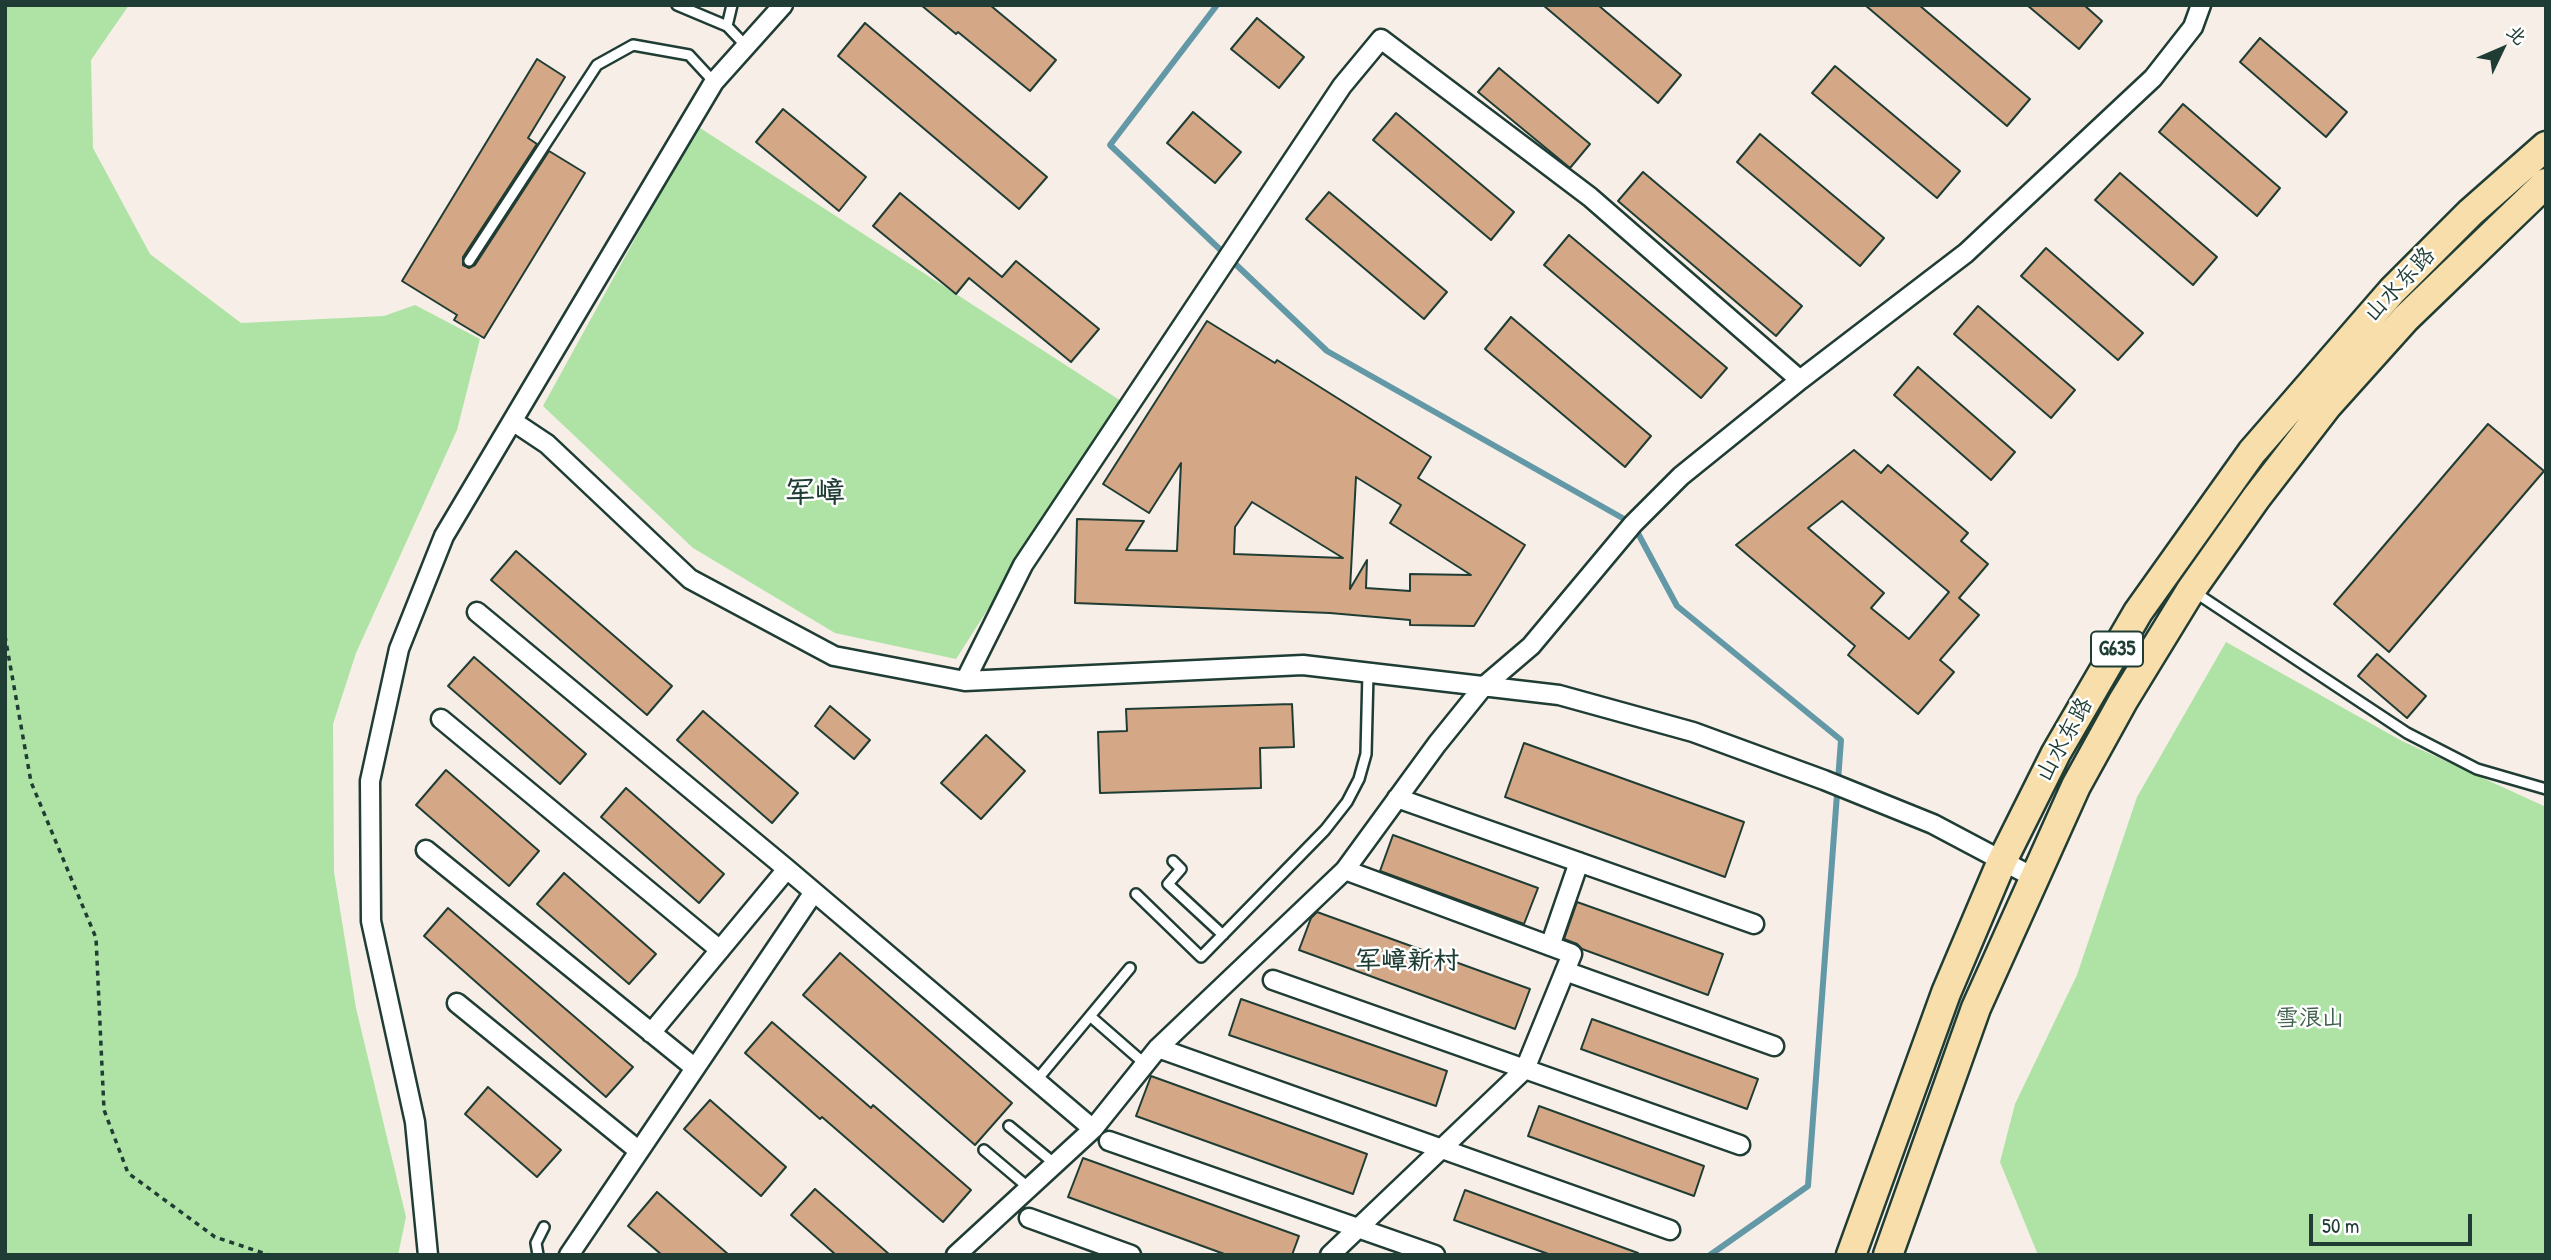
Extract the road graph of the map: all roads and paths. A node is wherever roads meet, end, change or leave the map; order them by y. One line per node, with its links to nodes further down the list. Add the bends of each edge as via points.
1 (677, 5): 5 (lane)
2 (732, 5): 5 (lane)
3 (783, 5): 6 (street)
4 (2201, 5): 11 (street, via 2193,27 2153,78 1976,244)
5 (727, 26): 6 (lane)
6 (746, 46): 7 (street)
7 (714, 82): 10 (lane, via 689,55 633,45 597,65); 12 (street)
8 (2546, 146): 24 (highway, 山水东路 / G635, via 2392,291 2252,452 2138,612 2056,753)
9 (2546, 183): 13 (highway, 山水东路 / G635, via 2406,318 2327,406)
10 (469, 261)
11 (1800, 380): 17 (street, via 1590,197 1381,39 1342,86 1023,565); 18 (street, via 1681,476 1633,524 1531,646)
12 (514, 422): 17 (street, via 547,444 690,579 835,656); 61 (street, via 444,536 399,649 370,781 371,920 415,1122)
13 (2191, 590): 20 (lane, via 2407,733 2477,769); 28 (highway, 山水东路 / G635, via 2082,774)
14 (477, 612): 26 (street)
15 (5, 636): 60 (path, via 31,782 96,938 104,1110 128,1173 215,1237)
16 (1367, 673): 17 (street, via 1303,665); 18 (street); 32 (lane, via 1366,754 1347,802)
17 (965, 681)
18 (1483, 687): 21 (street); 24 (street, via 1559,695 1693,732 1933,824)
19 (441, 719): 34 (street)
20 (2546, 789)
21 (1397, 798): 25 (street); 27 (street)
22 (426, 850): 40 (street)
23 (1173, 861): 32 (lane, via 1181,869 1168,884)
24 (2003, 861): 28 (street); 68 (highway, 山水东路 / G635, via 1946,993)
25 (1579, 862): 31 (street); 33 (street)
26 (787, 869): 29 (street); 34 (street)
27 (1345, 870): 33 (street); 42 (street)
28 (2033, 877): 69 (highway, 山水东路 / G635, via 1976,1008)
29 (814, 892): 44 (street); 46 (street)
30 (1136, 894): 32 (lane, via 1201,957)
31 (1754, 924)
32 (1223, 935)
33 (1550, 946): 36 (street, via 1572,954)
34 (720, 950): 40 (street)
35 (1130, 968): 39 (lane)
36 (1565, 971): 41 (street); 45 (street)
37 (1273, 980): 45 (street)
38 (457, 1003): 53 (street)
39 (1090, 1016): 43 (lane); 46 (lane)
40 (651, 1033): 44 (street)
41 (1774, 1046)
42 (1157, 1048): 43 (street); 51 (street)
43 (1145, 1064): 48 (street)
44 (695, 1068): 53 (street)
45 (1525, 1069): 50 (street); 51 (street)
46 (1035, 1081): 48 (street)
47 (1010, 1126): 54 (lane)
48 (1093, 1129): 54 (street)
49 (1109, 1140): 58 (street)
50 (1740, 1145)
51 (1441, 1149): 58 (street); 59 (street)
52 (984, 1150): 55 (lane)
53 (639, 1151): 63 (street)
54 (1055, 1164): 55 (street)
55 (1029, 1188): 64 (street)
56 (1029, 1218): 65 (street)
57 (544, 1227): 62 (lane, via 536,1243)
58 (1358, 1228): 66 (street); 67 (street)
59 (1670, 1230)
60 (269, 1255)
61 (428, 1255)
62 (538, 1255)
63 (569, 1255)
64 (956, 1255)
65 (1131, 1255)
66 (1330, 1255)
67 (1435, 1255)
68 (1851, 1255)
69 (1888, 1255)

